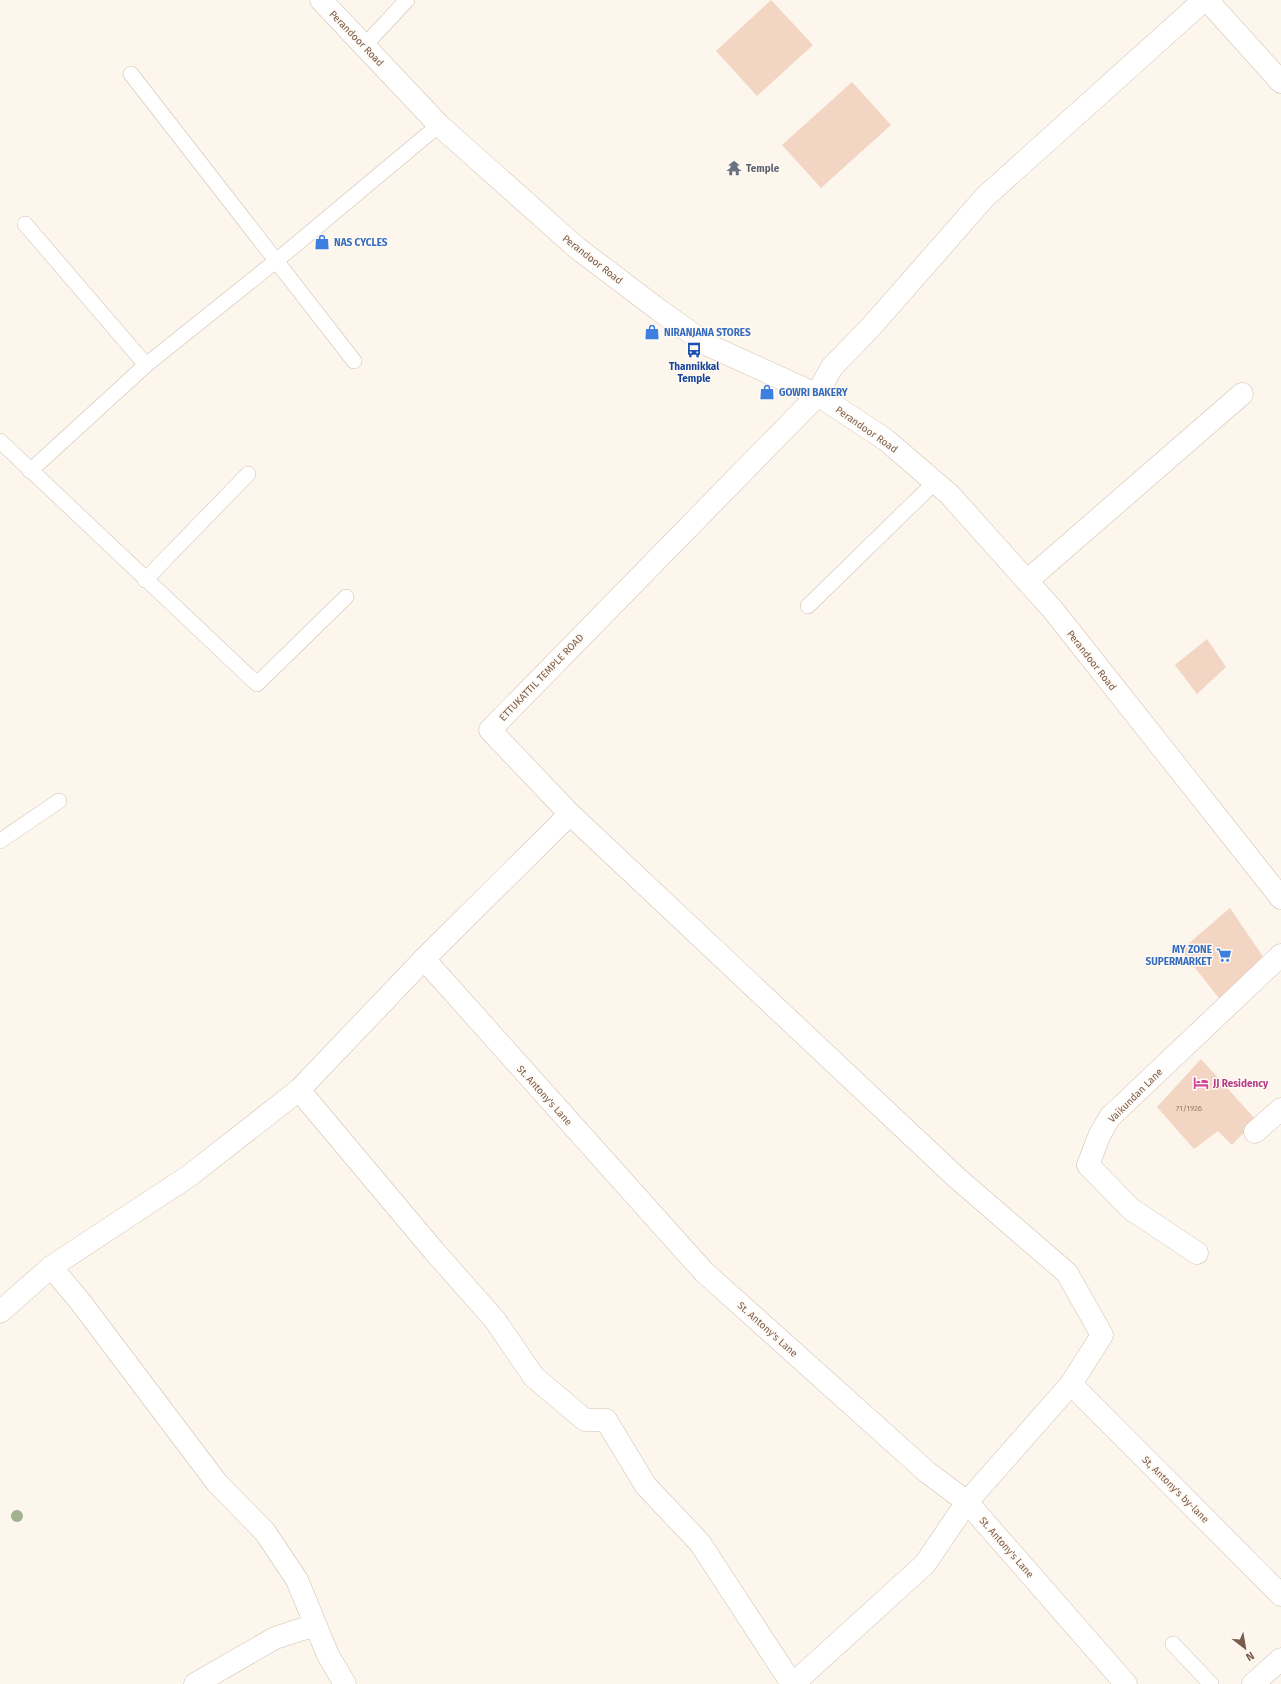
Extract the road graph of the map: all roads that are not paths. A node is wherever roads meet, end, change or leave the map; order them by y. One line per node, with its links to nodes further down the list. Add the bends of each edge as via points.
1 (321, 0): 4 (street, Perandoor Road)
2 (407, 0): 4 (lane)
3 (1214, 3): 6 (street); 13 (street, via 986,197 832,368)
4 (366, 45): 7 (street, Perandoor Road)
5 (131, 74): 9 (lane)
6 (1281, 82)
7 (439, 125): 9 (lane); 13 (street, Perandoor Road, via 577,248 708,345)
8 (25, 224): 11 (lane)
9 (276, 261): 10 (lane); 11 (lane)
10 (354, 361)
11 (146, 365): 15 (lane)
12 (1242, 394): 19 (street)
13 (818, 395): 17 (street, Perandoor Road, via 886,440); 23 (street, ETTUKATTIL TEMPLE ROAD, via 490,730)
14 (0, 441): 15 (lane)
15 (30, 471): 18 (lane)
16 (248, 474): 18 (lane)
17 (935, 482): 19 (street, Perandoor Road, via 950,494); 21 (lane)
18 (145, 580): 20 (lane, via 257,684)
19 (1028, 580): 25 (street, Perandoor Road)
20 (346, 597)
21 (808, 606)
22 (59, 801): 24 (lane)
23 (570, 814): 27 (street); 34 (street, via 957,1178 1067,1273 1102,1335)
24 (0, 841)
25 (1281, 898)
26 (1281, 955): 31 (street, Vaikundan Lane, via 1110,1117 1100,1134 1088,1165 1131,1209)
27 (424, 959): 28 (street); 35 (street, St. Antony's Lane, via 704,1272 927,1472)
28 (299, 1090): 32 (street, via 189,1176); 42 (street, via 434,1252 495,1320 534,1377 585,1420 606,1420 646,1486 700,1543)
29 (1281, 1109): 30 (street)
30 (1255, 1132)
31 (1197, 1253)
32 (51, 1267): 33 (street); 37 (street, via 79,1300 217,1483 265,1532 297,1580)
33 (0, 1312)
34 (1071, 1384): 35 (street); 36 (street, St, Antony's by-lane)
35 (967, 1502): 42 (street, via 925,1564); 43 (street, St. Antony's Lane)
36 (1281, 1595)
37 (315, 1625): 40 (street, via 275,1638); 41 (street, via 328,1655)
38 (1173, 1644): 44 (lane)
39 (1281, 1659): 45 (street)
40 (195, 1684)
41 (345, 1684)
42 (792, 1684)
43 (1126, 1684)
44 (1211, 1684)
45 (1253, 1684)

